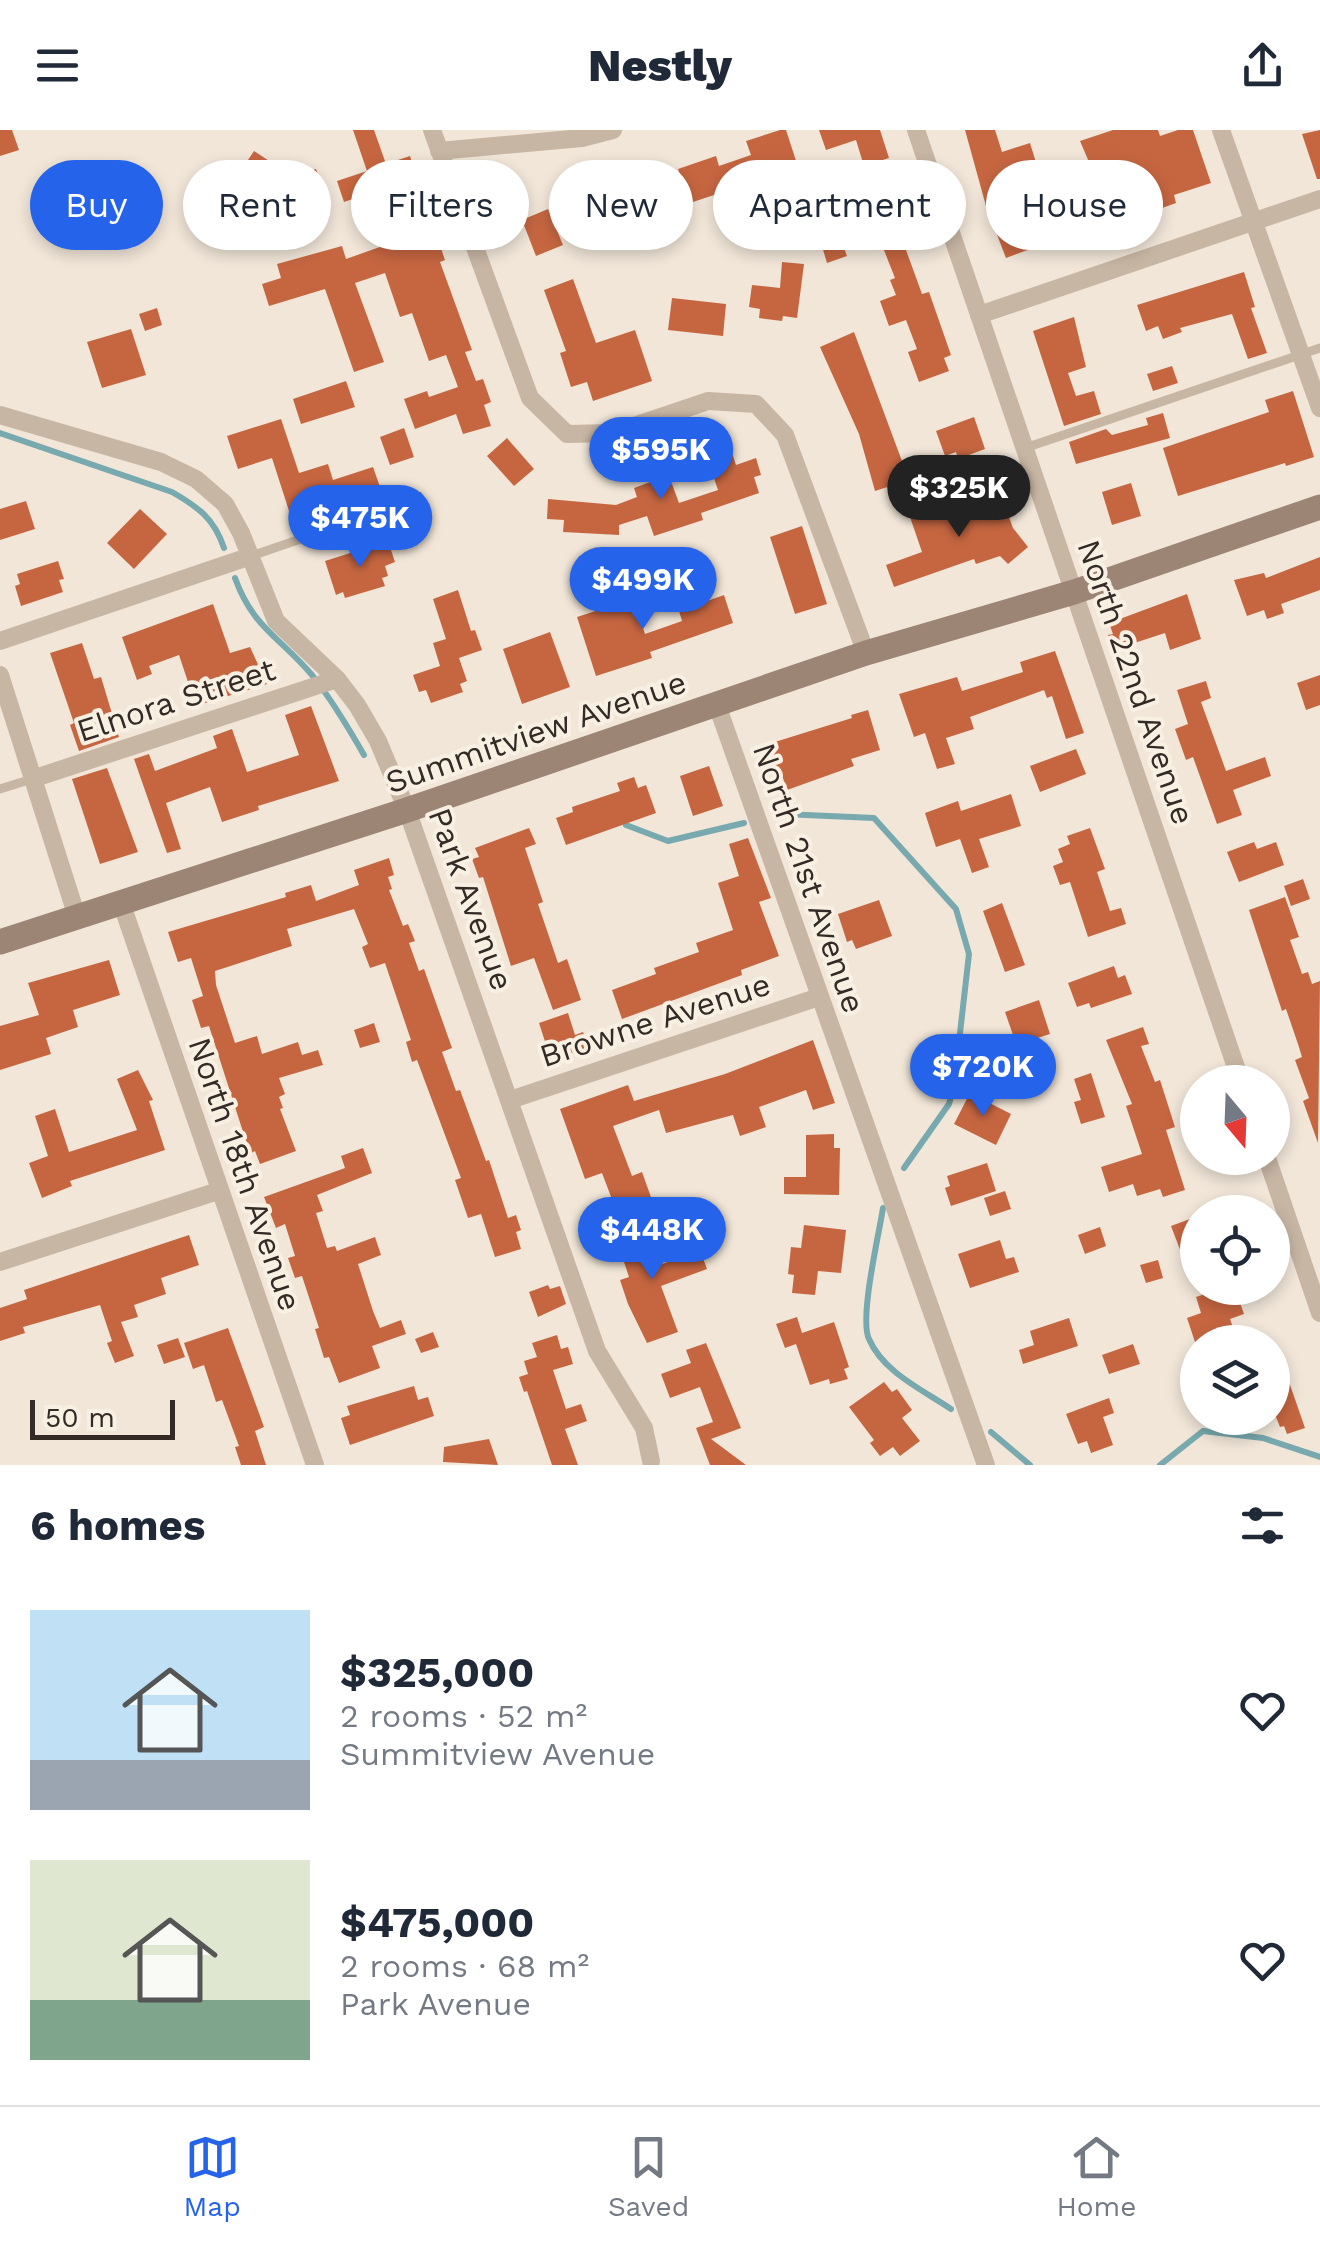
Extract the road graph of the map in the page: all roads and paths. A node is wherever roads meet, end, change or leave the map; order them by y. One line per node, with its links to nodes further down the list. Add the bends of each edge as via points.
1 (432, 130): 5 (street)
2 (613, 130): 5 (street)
3 (916, 130): 8 (street, North 22nd Avenue)
4 (1221, 130): 7 (street)
5 (439, 151): 19 (street, via 530,398 567,434 612,433 708,401 756,404 785,435)
6 (1320, 199): 7 (street)
7 (1253, 221): 8 (street); 10 (street)
8 (979, 314): 13 (street, North 22nd Avenue)
9 (1320, 348): 10 (lane)
10 (1301, 354): 11 (street); 13 (lane)
11 (1320, 408)
12 (0, 416): 16 (street, Park Avenue, via 161,462 196,479 226,504)
13 (1025, 448): 17 (street, North 22nd Avenue)
14 (398, 506): 16 (lane)
15 (1320, 507): 17 (main road, Summitview Avenue)
16 (250, 556): 18 (street); 21 (street, Park Avenue, via 276,621)
17 (1074, 592): 19 (main road, Summitview Avenue); 30 (street, North 22nd Avenue)
18 (0, 641)
19 (866, 652): 22 (main road, Summitview Avenue)
20 (0, 676): 23 (street)
21 (325, 683): 23 (street, Elnora Street); 25 (street, Park Avenue, via 378,741)
22 (718, 705): 25 (main road, Summitview Avenue); 29 (street, North 21st Avenue)
23 (35, 778): 24 (lane); 27 (street)
24 (0, 788)
25 (408, 810): 26 (main road, Summitview Avenue); 31 (street, Park Avenue)
26 (120, 902): 27 (main road, Summitview Avenue); 33 (street, North 18th Avenue)
27 (77, 917): 28 (main road, Summitview Avenue)
28 (0, 942)
29 (819, 998): 31 (street, Browne Avenue); 38 (street, North 21st Avenue)
30 (1235, 1065)
31 (510, 1100): 36 (street, Park Avenue, via 597,1350 644,1428)
32 (1273, 1175): 35 (street)
33 (218, 1191): 34 (street); 37 (street, North 18th Avenue)
34 (0, 1262)
35 (1320, 1313)
36 (651, 1461)
37 (315, 1465)
38 (986, 1465)

